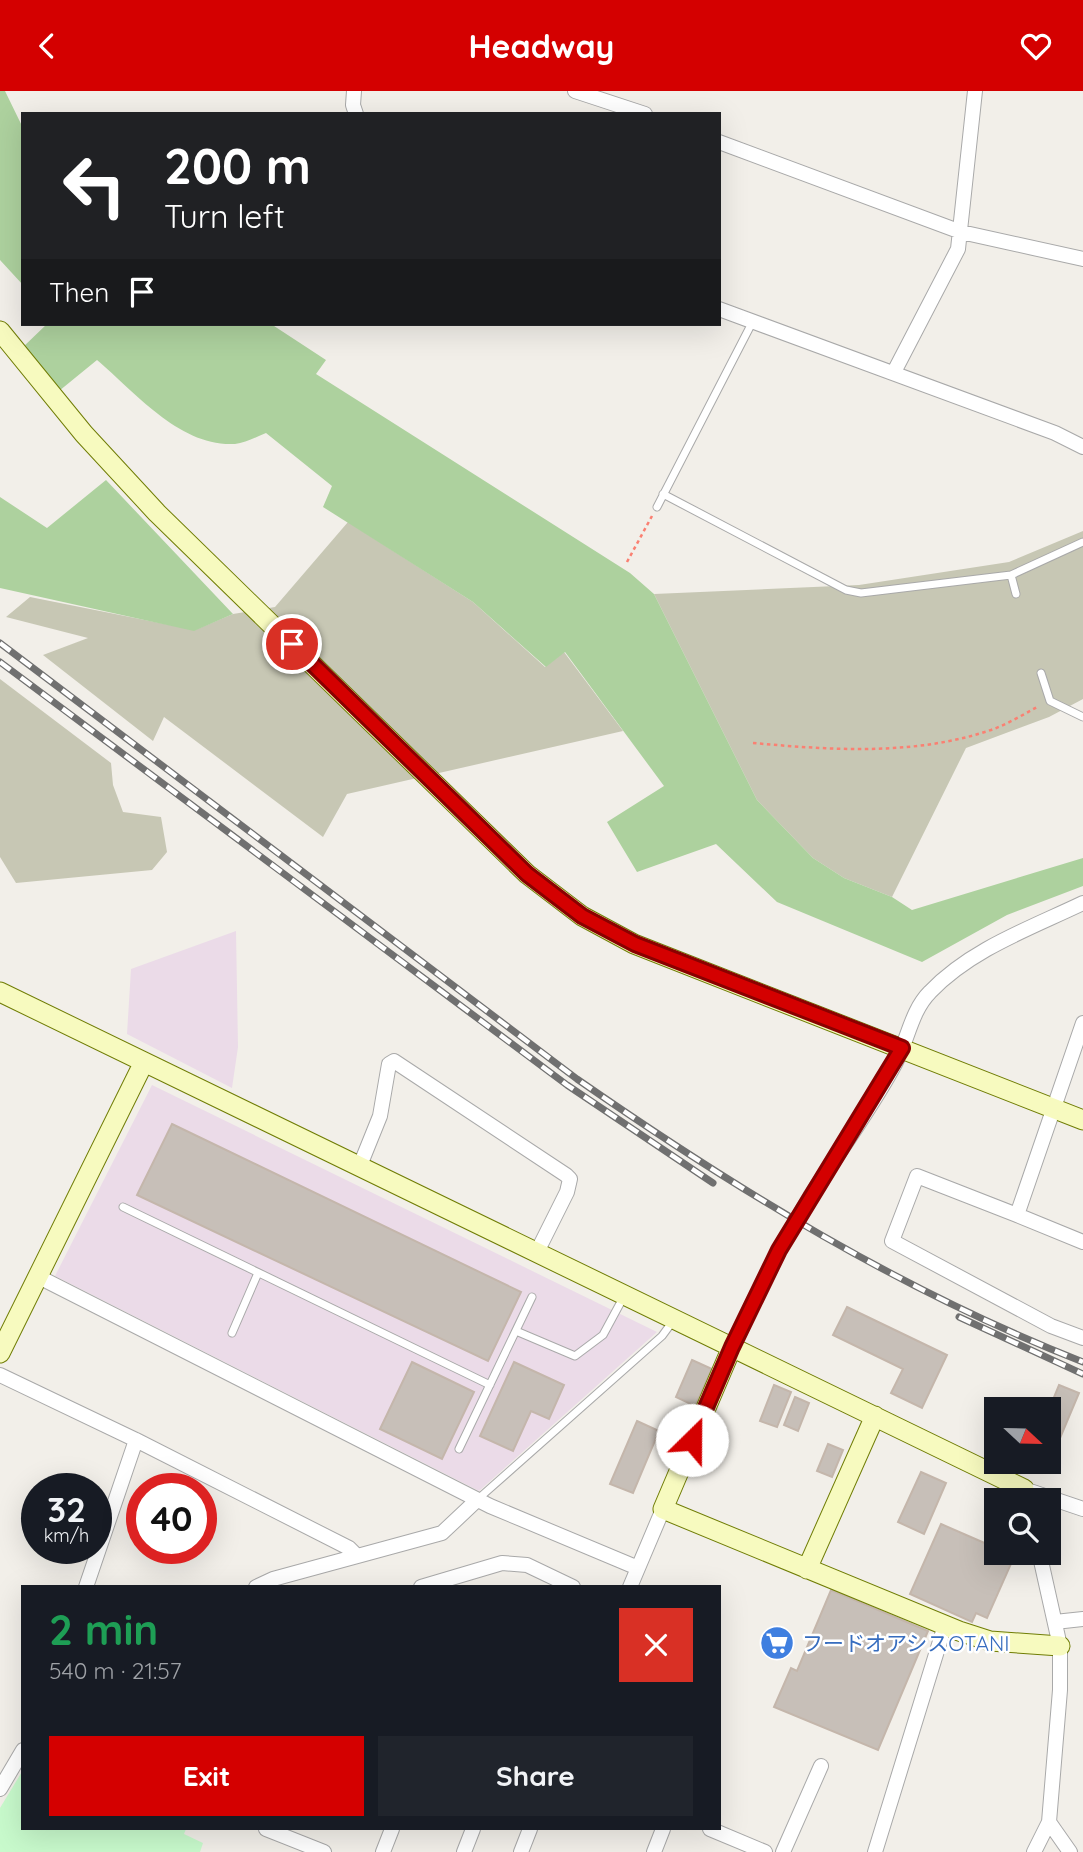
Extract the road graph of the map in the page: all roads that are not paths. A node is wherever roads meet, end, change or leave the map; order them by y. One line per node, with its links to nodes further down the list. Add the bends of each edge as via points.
1 (354, 91): 4 (street)
2 (575, 91): 5 (street)
3 (975, 91): 7 (street)
4 (356, 112)
5 (639, 112)
6 (721, 143): 7 (street)
7 (961, 232): 8 (street); 12 (street, via 958,249)
8 (1083, 259)
9 (721, 310): 10 (street)
10 (754, 320): 12 (street); 14 (lane)
11 (0, 331): 24 (street, via 84,434 157,513 527,874 582,916 635,944)
12 (894, 372): 13 (street)
13 (1083, 447)
14 (663, 494): 15 (lane); 17 (lane, via 846,590 861,593)
15 (657, 507)
16 (1083, 542): 17 (lane)
17 (1011, 575): 18 (lane)
18 (1016, 594)
19 (1041, 673): 20 (lane, via 1049,701)
20 (1083, 717)
21 (1083, 903): 24 (street, via 958,967 929,993)
22 (0, 992): 25 (street)
23 (1083, 1023): 26 (street)
24 (902, 1048): 26 (street); 41 (street, bridge, via 779,1250)
25 (144, 1062): 28 (street); 34 (street)
26 (1053, 1108): 27 (street); 30 (street)
27 (1083, 1120)
28 (359, 1168): 32 (street); 32 (street, via 380,1116 389,1065 394,1061 570,1179)
29 (123, 1207): 33 (lane)
30 (1017, 1215): 31 (street); 40 (street, via 917,1176 892,1241)
31 (1083, 1241)
32 (536, 1254): 36 (street)
33 (258, 1273): 39 (lane); 44 (lane)
34 (37, 1276): 42 (street); 49 (street)
35 (532, 1297): 38 (lane)
36 (624, 1297): 37 (street); 38 (lane, via 603,1335 575,1356)
37 (674, 1319): 41 (street); 49 (lane, via 662,1336)
38 (516, 1331): 44 (lane)
39 (232, 1333)
40 (1083, 1338)
41 (732, 1347): 45 (street); 51 (street)
42 (0, 1353)
43 (0, 1375): 46 (street)
44 (490, 1385): 47 (lane)
45 (875, 1416): 48 (street); 56 (street)
46 (136, 1440): 53 (street); 57 (street)
47 (458, 1449)
48 (1014, 1488)
49 (478, 1500): 53 (street, via 442,1534); 55 (street)
50 (1061, 1503): 52 (street)
51 (663, 1509): 55 (street); 56 (street)
52 (1083, 1509)
53 (357, 1556): 58 (street)
54 (1042, 1565): 63 (street)
55 (638, 1568): 61 (street)
56 (807, 1569): 64 (street)
57 (87, 1585)
58 (260, 1585)
59 (428, 1585): 60 (street, via 502,1563 527,1566)
60 (569, 1585)
61 (631, 1585)
62 (1083, 1619): 63 (street)
63 (1055, 1622): 65 (street)
64 (945, 1625): 65 (street, via 990,1641); 85 (street)
65 (1060, 1646): 69 (street)
66 (21, 1753): 68 (street)
67 (821, 1766): 84 (street)
68 (0, 1789)
69 (1049, 1822): 86 (street); 87 (street)
70 (269, 1830): 77 (street)
71 (311, 1830): 77 (street)
72 (392, 1830): 79 (street)
73 (473, 1830): 80 (street)
74 (530, 1830): 81 (street)
75 (663, 1830): 82 (street)
76 (711, 1830): 83 (street)
77 (304, 1844): 78 (street)
78 (324, 1852)
79 (383, 1852)
80 (464, 1852)
81 (520, 1852)
82 (654, 1852)
83 (765, 1852)
84 (783, 1852)
85 (875, 1852)
86 (1034, 1852)
87 (1070, 1852)

